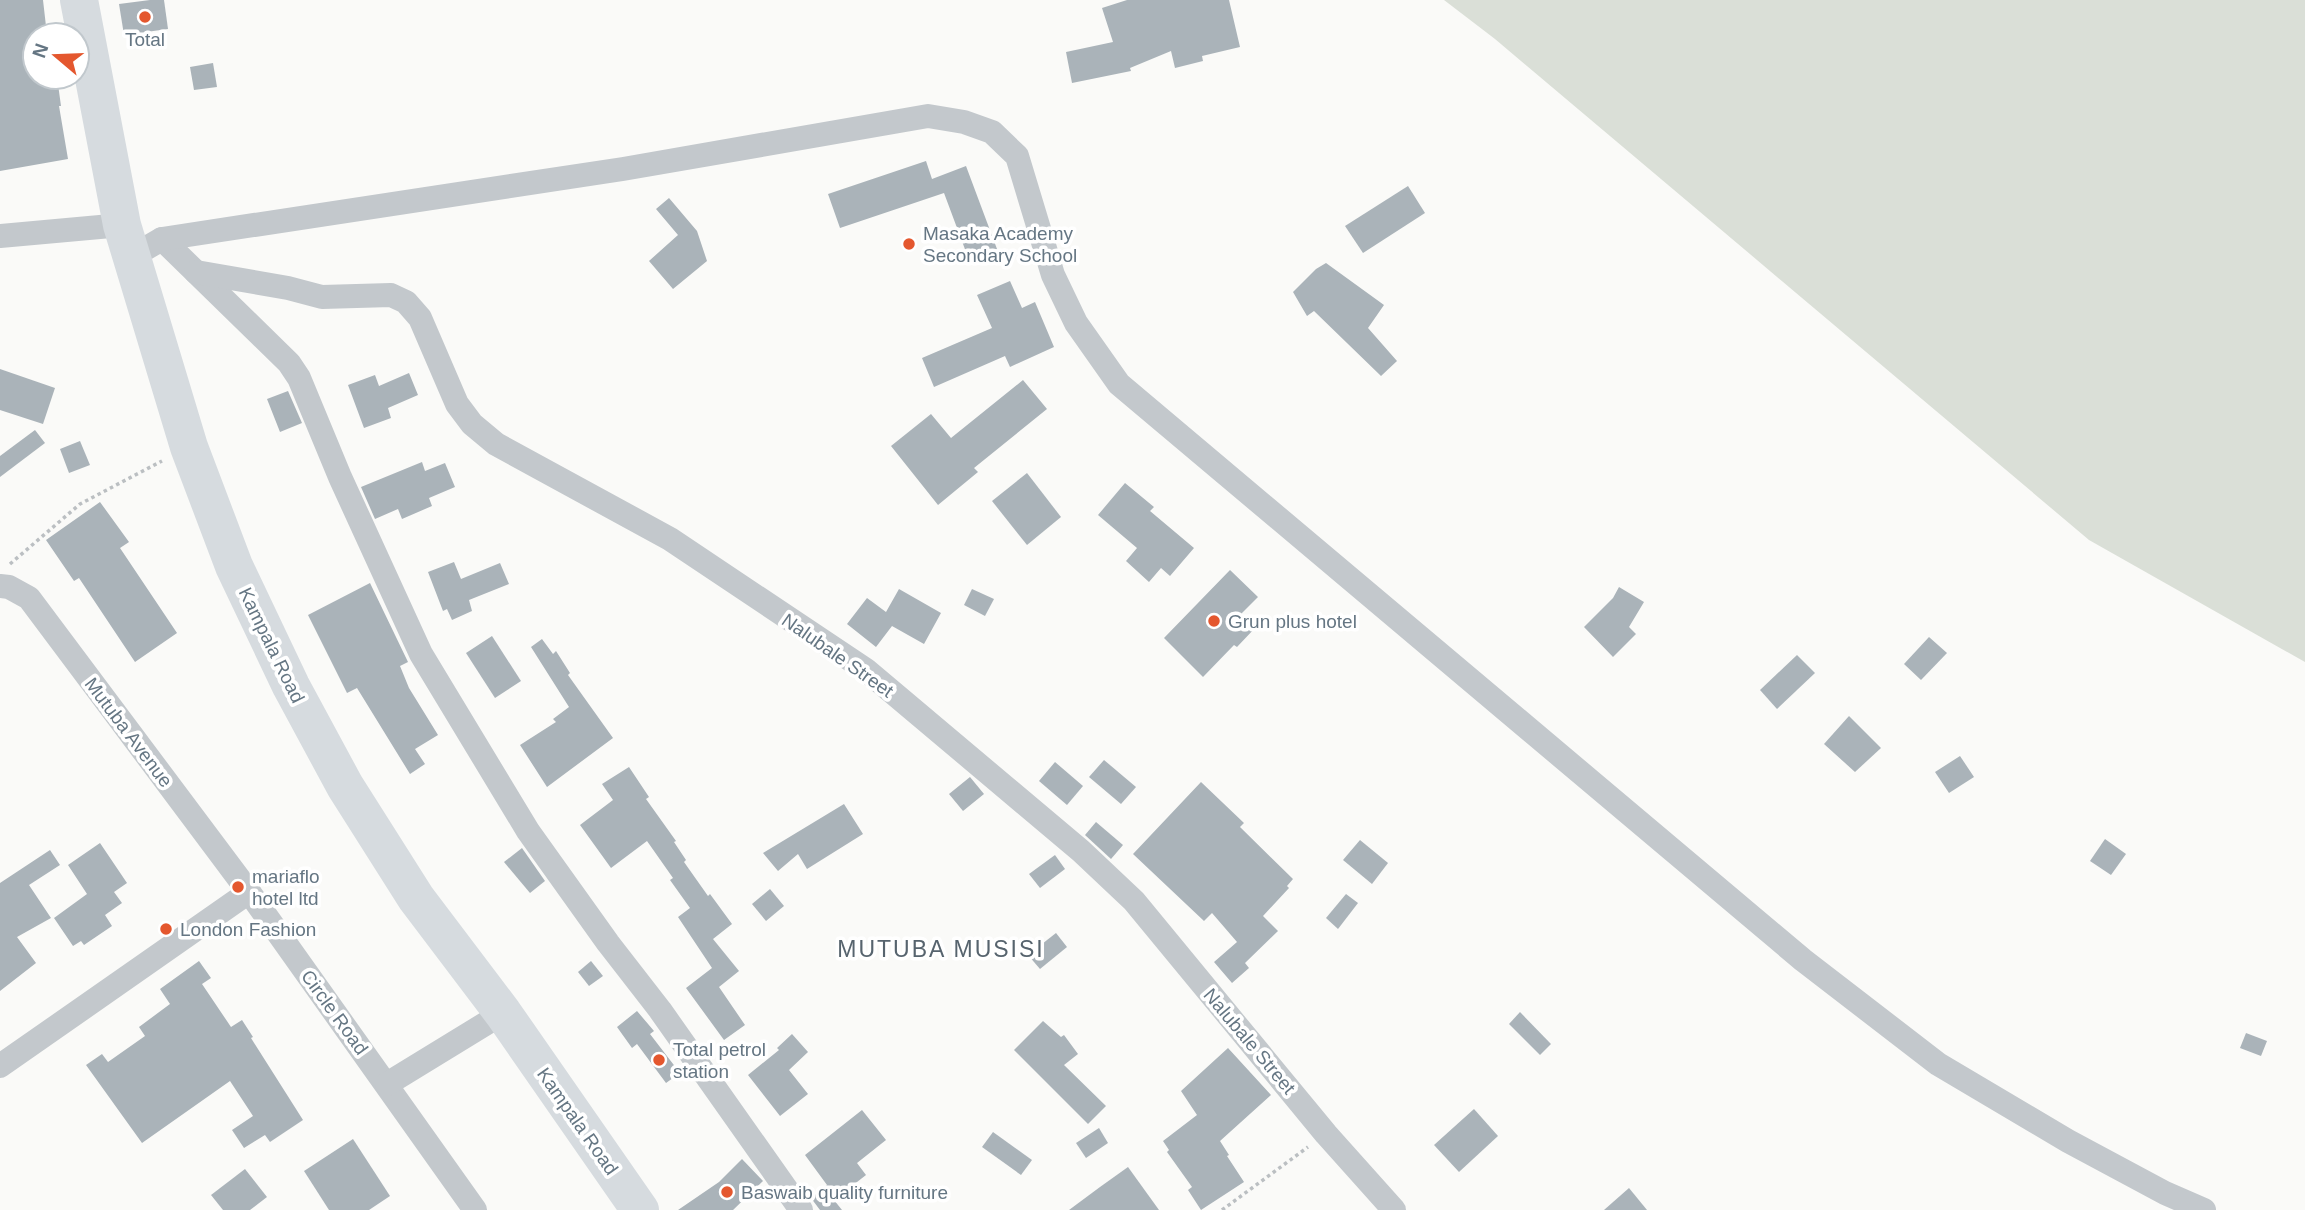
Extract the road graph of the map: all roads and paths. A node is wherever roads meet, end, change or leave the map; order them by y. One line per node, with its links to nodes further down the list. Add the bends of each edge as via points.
1 (79, 0): 3 (main road, Kampala Road)
2 (0, 236): 3 (street)
3 (138, 240): 4 (street); 5 (main road, Kampala Road); 18 (street, via 623,169 928,116 992,132 1017,156 1053,275 1076,323 1119,384 1803,960 1938,1064 2068,1141)
4 (195, 272): 12 (street, Nalubale Street, via 322,297 391,295 406,302 420,318 457,404 472,424 496,444 670,539 876,679 1134,901); 15 (street, via 299,378 421,654 442,689 528,831)
5 (188, 447): 6 (path, via 80,505); 9 (main road, Kampala Road, via 234,566 345,786 416,898)
6 (10, 564)
7 (0, 586): 8 (street, Mutuba Avenue, via 29,598)
8 (249, 892): 10 (street); 11 (street, Circle Road)
9 (503, 1013): 11 (street); 14 (main road, Kampala Road)
10 (0, 1066)
11 (387, 1084): 13 (street, Circle Road)
12 (1326, 1134): 16 (path); 17 (street, Nalubale Street)
13 (475, 1210)
14 (640, 1210)
15 (801, 1210)
16 (1222, 1210)
17 (1394, 1210)
18 (2204, 1210)

